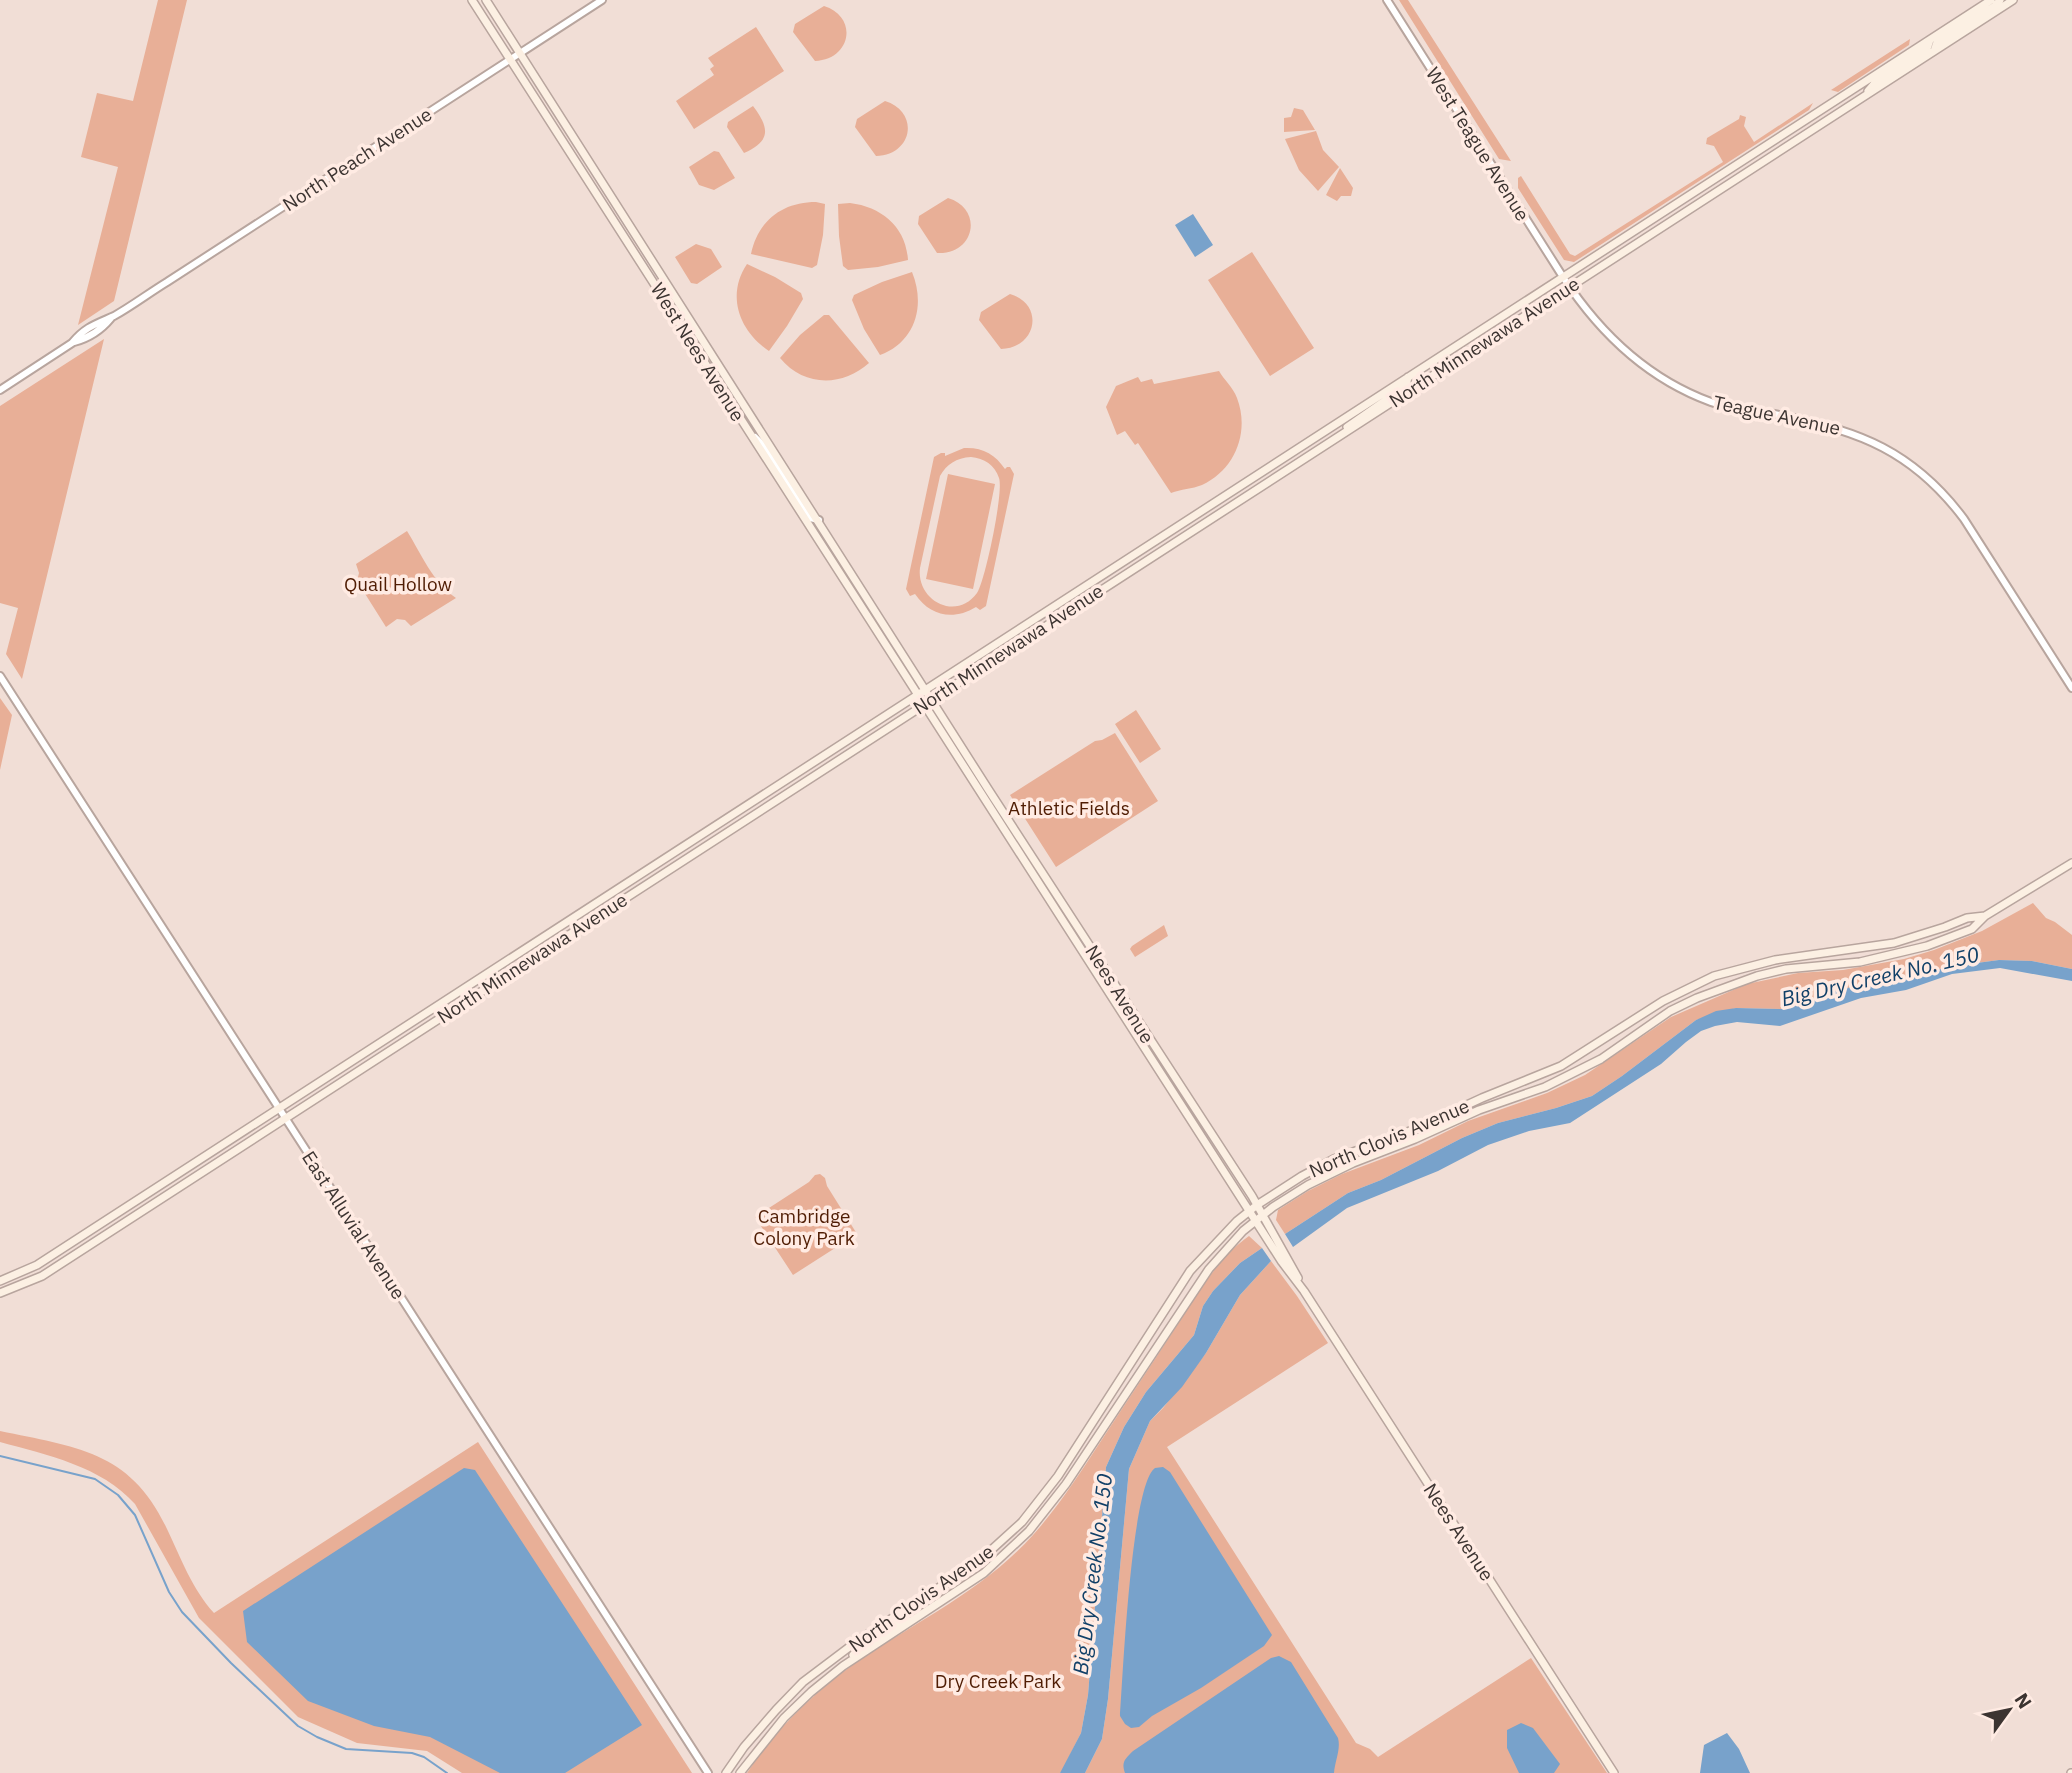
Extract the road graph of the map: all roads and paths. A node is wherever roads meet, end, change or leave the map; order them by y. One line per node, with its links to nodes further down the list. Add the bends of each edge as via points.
1 (472, 0): 11 (main road, West Nees Avenue)
2 (486, 0): 10 (main road, West Nees Avenue)
3 (601, 0): 10 (street, North Peach Avenue)
4 (1387, 0): 13 (street, West Teague Avenue)
5 (1990, 0): 8 (main road, North Minnewawa Avenue)
6 (2000, 0): 9 (main road, via 1937,43)
7 (2013, 0): 9 (main road, North Minnewawa Avenue)
8 (1930, 40): 12 (main road, via 1927,49 1874,84); 13 (main road, North Minnewawa Avenue)
9 (1933, 52): 12 (main road, North Minnewawa Avenue)
10 (519, 53): 11 (street, North Peach Avenue); 19 (main road, West Nees Avenue)
11 (509, 59): 16 (street, North Peach Avenue, via 113,316 91,335); 17 (main road, West Nees Avenue)
12 (1860, 99): 14 (main road, North Minnewawa Avenue)
13 (1563, 277): 14 (street, West Teague Avenue); 15 (main road, North Minnewawa Avenue)
14 (1570, 287): 18 (main road, North Minnewawa Avenue); 23 (street, Teague Avenue, via 1594,320 1629,354 1680,388 1725,407 1847,430 1914,467 1964,519)
15 (1408, 377): 18 (main road, via 1406,386 1354,419); 20 (main road, North Minnewawa Avenue)
16 (0, 390)
17 (746, 429): 19 (street, via 763,445 810,518); 25 (main road, West Nees Avenue)
18 (1334, 439): 21 (main road, North Minnewawa Avenue)
19 (819, 520): 24 (main road, West Nees Avenue)
20 (1077, 591): 21 (main road); 24 (main road, North Minnewawa Avenue)
21 (1083, 601): 26 (main road, North Minnewawa Avenue)
22 (0, 676): 30 (street, East Alluvial Avenue)
23 (2072, 688)
24 (926, 689): 25 (main road, North Minnewawa Avenue); 26 (main road, West Nees Avenue)
25 (916, 694): 27 (main road, West Nees Avenue); 30 (main road, North Minnewawa Avenue)
26 (932, 699): 27 (main road, North Minnewawa Avenue); 32 (main road, Nees Avenue)
27 (923, 704): 31 (main road, North Minnewawa Avenue); 33 (main road, Nees Avenue)
28 (2072, 863): 29 (main road, North Clovis Avenue)
29 (1985, 916): 32 (main road, North Clovis Avenue, via 1894,943 1775,960 1705,980 1663,1001 1561,1066 1334,1159); 34 (main road, North Clovis Avenue, via 1972,929 1906,952 1786,970 1719,989 1670,1012 1601,1059 1545,1087 1353,1163)
30 (279, 1108): 31 (street, East Alluvial Avenue); 36 (main road, North Minnewawa Avenue, via 52,1255)
31 (285, 1118): 38 (main road, North Minnewawa Avenue, via 42,1276); 41 (street, East Alluvial Avenue)
32 (1257, 1205): 33 (main road, North Clovis Avenue); 34 (main road, Nees Avenue)
33 (1250, 1210): 35 (main road, Nees Avenue); 39 (main road, North Clovis Avenue, via 1190,1271 1058,1476 1022,1522 978,1562)
34 (1263, 1214): 35 (main road, North Clovis Avenue); 37 (main road, Nees Avenue)
35 (1256, 1220): 37 (main road, Nees Avenue); 40 (main road, North Clovis Avenue, via 1209,1269 1030,1531 984,1573)
36 (0, 1281)
37 (1304, 1291): 44 (main road, Nees Avenue)
38 (0, 1293)
39 (909, 1609): 40 (main road, via 906,1617); 42 (main road, North Clovis Avenue, via 803,1682)
40 (842, 1666): 43 (main road, North Clovis Avenue, via 784,1718)
41 (708, 1773)
42 (726, 1773)
43 (740, 1773)
44 (1614, 1773)

